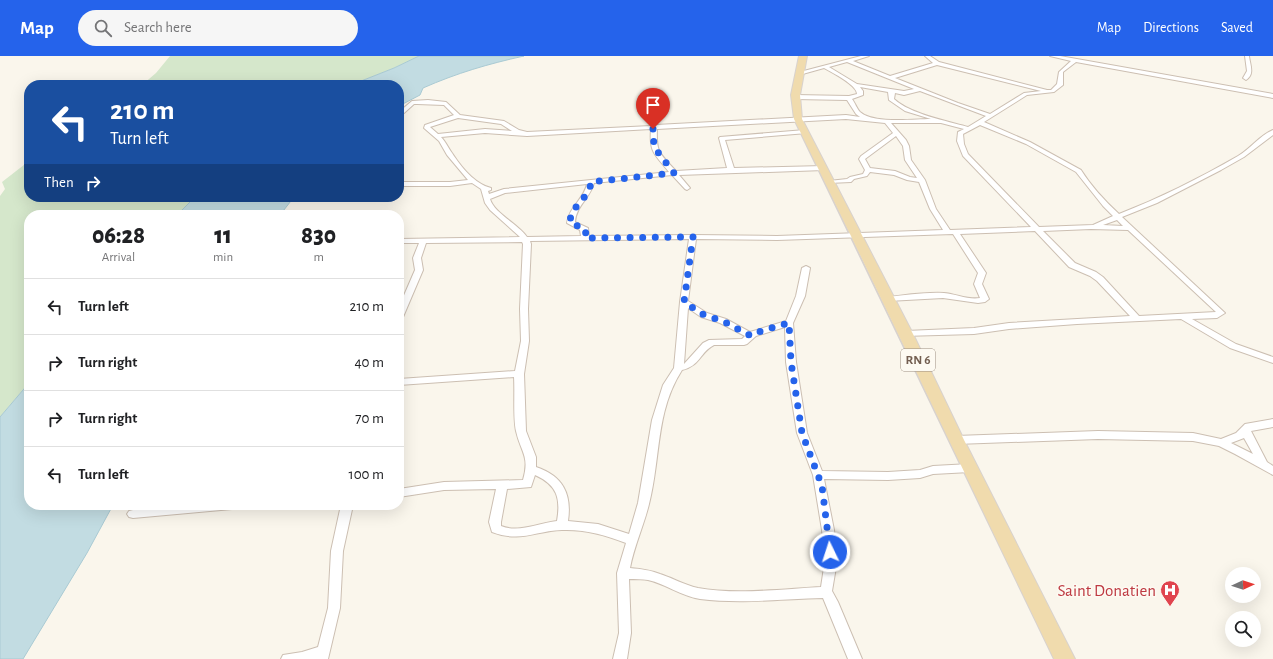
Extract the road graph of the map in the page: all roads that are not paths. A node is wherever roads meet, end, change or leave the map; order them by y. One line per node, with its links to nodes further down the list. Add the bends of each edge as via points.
1 (803, 56): 10 (main road, RN 6)
2 (867, 56): 7 (street)
3 (927, 56): 8 (street)
4 (1052, 56): 6 (street)
5 (1246, 56): 12 (street, via 1250,71)
6 (1075, 60): 16 (street, via 1061,72 1060,85); 17 (street)
7 (848, 61): 9 (street); 11 (street)
8 (937, 63): 11 (street); 16 (street)
9 (826, 67): 10 (street); 13 (street)
10 (799, 73): 18 (main road, RN 6)
11 (889, 78): 14 (street)
12 (1246, 78)
13 (855, 84): 15 (street); 19 (street, via 860,95)
14 (919, 90): 15 (street, via 904,93); 22 (street)
15 (890, 91): 26 (street, via 894,102)
16 (1047, 91): 22 (street, via 1026,94)
17 (1273, 96)
18 (795, 98): 19 (street); 23 (main road, RN 6)
19 (849, 98): 24 (street, via 858,113)
20 (404, 110): 21 (street, via 412,104 423,102 446,104)
21 (458, 116): 32 (street, via 502,122); 34 (street, via 427,126 426,128)
22 (992, 116): 27 (street)
23 (798, 119): 24 (street, via 846,117); 28 (street); 30 (main road, RN 6)
24 (869, 120): 25 (street)
25 (887, 121): 26 (street); 33 (street)
26 (941, 121): 29 (street)
27 (981, 123): 29 (street); 48 (street, via 1028,143 1079,171 1094,193)
28 (654, 126): 32 (street, via 549,134); 38 (street, via 654,147)
29 (969, 129): 51 (street, via 960,133 965,155)
30 (805, 132): 35 (main road, RN 6); 36 (street, via 722,138)
31 (1273, 132): 48 (street, via 1242,156 1219,169 1155,202)
32 (517, 133): 34 (street, via 485,130)
33 (896, 134): 37 (street, via 863,157 862,160); 39 (street, via 903,140 908,160)
34 (435, 136): 40 (street, via 441,140 461,170)
35 (824, 168): 36 (street); 42 (main road, RN 6)
36 (731, 170): 38 (street)
37 (868, 170): 39 (street); 42 (street, via 865,175 849,181)
38 (674, 173): 41 (street); 45 (street)
39 (922, 180): 52 (street, via 933,209)
40 (472, 181): 43 (street, via 450,184); 44 (street)
41 (591, 182): 46 (street); 55 (street, via 583,201 577,204 570,218 570,223 586,230)
42 (831, 182): 53 (main road, RN 6)
43 (404, 184)
44 (484, 188): 46 (street); 47 (street)
45 (687, 188)
46 (504, 191): 47 (street)
47 (486, 198): 56 (street, via 499,215 524,235)
48 (1117, 218): 49 (street); 50 (street)
49 (1091, 227): 50 (street); 51 (street)
50 (1129, 228): 63 (street, via 1221,313)
51 (1039, 230): 52 (street); 64 (street, via 1072,265 1100,279)
52 (951, 232): 53 (street); 60 (street, via 976,262 982,274 978,284 985,299 976,301 932,295)
53 (857, 235): 54 (street, via 777,238); 60 (main road, RN 6)
54 (693, 237): 55 (street); 61 (street)
55 (585, 238): 56 (street)
56 (526, 240): 58 (street); 70 (street, via 525,341)
57 (404, 241): 58 (street)
58 (423, 241): 62 (street, via 417,258 419,270)
59 (806, 268): 65 (street, via 797,309)
60 (888, 299): 66 (main road, RN 6)
61 (684, 302): 67 (street, via 704,315 723,321); 69 (street)
62 (404, 305)
63 (1181, 316): 64 (street); 68 (street, via 1233,346)
64 (1137, 319): 66 (street)
65 (789, 323): 67 (street); 80 (street, via 791,362 802,433)
66 (906, 334): 74 (main road, RN 6)
67 (751, 336): 69 (street, via 744,342 712,342 691,360 688,366)
68 (1273, 360)
69 (679, 368): 87 (street, via 668,385 657,420 644,503)
70 (519, 374): 71 (street); 78 (street, via 521,431 532,457)
71 (404, 382)
72 (1273, 423): 73 (street, via 1249,427)
73 (1246, 432): 75 (street); 76 (street)
74 (956, 440): 75 (street, via 1098,435 1176,436); 77 (main road, RN 6)
75 (1221, 443): 76 (street)
76 (1262, 463): 79 (street)
77 (970, 468): 80 (street, via 888,476); 94 (main road, RN 6)
78 (531, 470): 81 (street, via 527,484); 86 (street, via 540,472 549,479 563,497)
79 (1273, 471)
80 (818, 475): 89 (street, via 831,561)
81 (502, 485): 82 (street, via 444,486); 86 (street, via 496,529 518,534)
82 (404, 492)
83 (177, 510): 85 (street)
84 (346, 510): 90 (street, via 338,551 334,608)
85 (133, 514)
86 (562, 525): 87 (street, via 597,528)
87 (632, 540): 88 (street)
88 (623, 573): 89 (street, via 660,578 680,588 717,596); 92 (street, via 625,633)
89 (826, 592): 93 (street)
90 (323, 655): 91 (street)
91 (288, 659)
92 (620, 659)
93 (855, 659)
94 (1065, 659)

